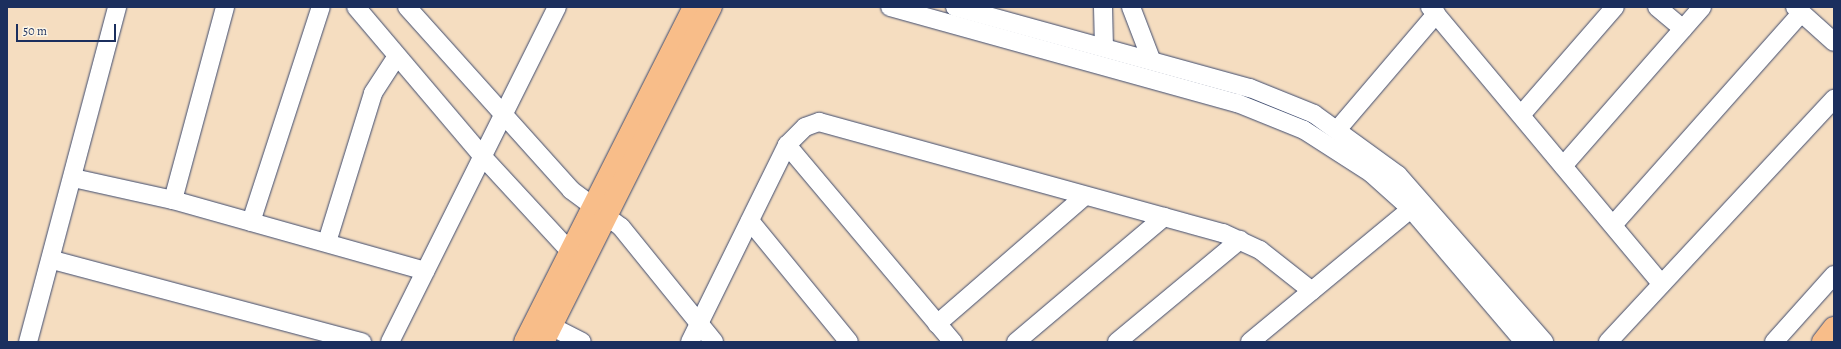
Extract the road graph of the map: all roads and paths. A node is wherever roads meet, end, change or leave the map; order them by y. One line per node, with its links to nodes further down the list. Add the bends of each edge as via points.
1 (118, 7): 33 (street)
2 (225, 7): 35 (street)
3 (321, 7): 40 (street)
4 (356, 7): 23 (street)
5 (407, 7): 27 (street)
6 (694, 7): 37 (main road)
7 (711, 7): 37 (main road)
8 (890, 7): 25 (street)
9 (955, 7): 18 (street)
10 (1103, 7): 21 (street)
11 (1130, 7): 24 (street)
12 (1614, 7): 28 (street)
13 (1658, 7): 19 (street)
14 (1702, 7): 19 (street)
15 (554, 8): 27 (street)
16 (1798, 10): 20 (street); 41 (street)
17 (1433, 11): 28 (street); 29 (street)
18 (1006, 14): 21 (street)
19 (1683, 30): 32 (street)
20 (1834, 42)
21 (1104, 47): 22 (street)
22 (1124, 52): 24 (street); 25 (street)
23 (397, 56): 31 (street); 43 (street, via 373,93)
24 (1151, 59): 29 (street, via 1277,97)
25 (1120, 72): 36 (street, via 1237,103 1304,130)
26 (1834, 99): 48 (street)
27 (504, 115): 31 (street); 37 (street, via 571,190)
28 (1521, 115): 32 (street)
29 (1337, 130): 36 (street, via 1398,174)
30 (787, 145): 34 (street, via 805,127 819,122 834,124); 39 (street); 51 (street)
31 (484, 156): 44 (street); 46 (street)
32 (1563, 166): 41 (street)
33 (74, 178): 35 (street); 45 (street)
34 (1085, 196): 38 (street); 51 (street)
35 (173, 200): 40 (street)
36 (1416, 204): 49 (street); 66 (street); 67 (street)
37 (601, 211): 44 (main road); 50 (street)
38 (1164, 217): 42 (street); 63 (street)
39 (750, 221): 50 (street); 61 (street)
40 (251, 222): 43 (street)
41 (1613, 225): 48 (street)
42 (1240, 240): 49 (street, via 1260,250); 64 (street)
43 (327, 242): 46 (street)
44 (576, 259): 53 (main road)
45 (53, 260): 54 (street); 55 (street)
46 (425, 272): 56 (street)
47 (1834, 275): 69 (street)
48 (1662, 284): 68 (street)
49 (1312, 291): 65 (street)
50 (699, 324): 59 (street); 60 (street)
51 (937, 324): 62 (street)
52 (1834, 328): 70 (main road)
53 (543, 329): 57 (main road); 58 (street)
54 (28, 342)
55 (362, 342)
56 (390, 342)
57 (525, 342)
58 (582, 342)
59 (690, 342)
60 (714, 342)
61 (849, 342)
62 (953, 342)
63 (1016, 342)
64 (1117, 342)
65 (1250, 342)
66 (1524, 342)
67 (1544, 342)
68 (1608, 342)
69 (1774, 342)
70 (1823, 342)

